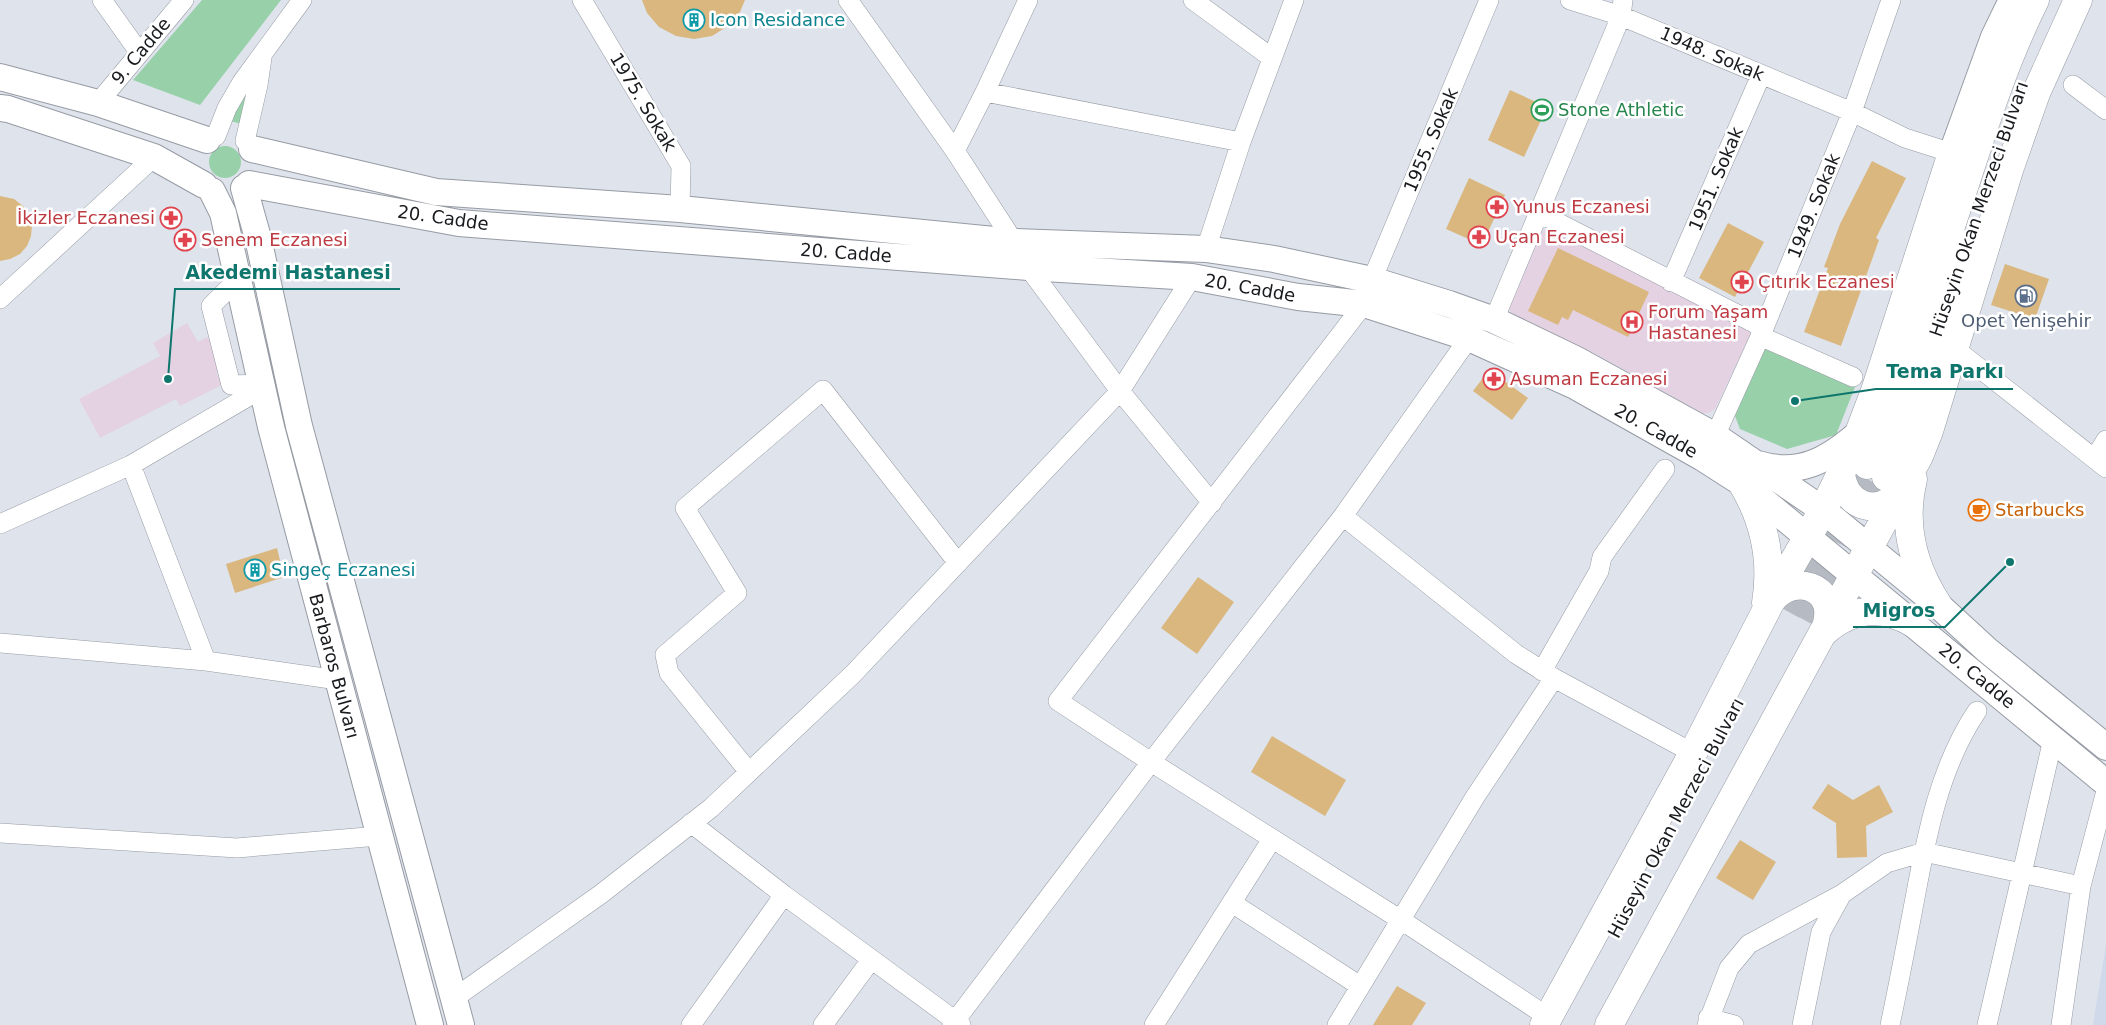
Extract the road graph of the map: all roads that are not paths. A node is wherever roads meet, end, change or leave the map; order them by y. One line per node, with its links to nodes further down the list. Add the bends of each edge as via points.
1 (102, 0): 17 (street)
2 (184, 0): 17 (street, 9. Cadde)
3 (302, 0): 18 (street)
4 (582, 0): 37 (street, 1975. Sokak, via 681,166)
5 (848, 0): 31 (street)
6 (1028, 0): 23 (street)
7 (1193, 0): 19 (street)
8 (1294, 0): 19 (street)
9 (1489, 0): 45 (street, 1955. Sokak)
10 (1570, 0): 16 (street, 1948. Sokak)
11 (1891, 0): 27 (street, 1949. Sokak)
12 (2012, 0): 32 (street, via 1994,37)
13 (2035, 0): 63 (main road, Hüseyin Okan Merzeci Bulvarı, via 2017,35 1988,116 1890,407)
14 (2058, 0): 63 (main road, Hüseyin Okan Merzeci Bulvarı, via 2024,73 1919,385)
15 (2078, 0): 50 (main road, via 2036,93)
16 (1622, 8): 20 (street, 1948. Sokak); 38 (street)
17 (139, 52): 24 (street, 9. Cadde)
18 (262, 57): 28 (street, via 242,82); 30 (street)
19 (1272, 58): 29 (street)
20 (1761, 75): 27 (street, 1948. Sokak); 44 (street, 1951. Sokak)
21 (0, 77): 24 (street)
22 (2073, 85): 26 (street)
23 (985, 92): 29 (street); 31 (street)
24 (98, 102): 28 (street)
25 (0, 108): 33 (street)
26 (2106, 110)
27 (1852, 112): 32 (street, 1948. Sokak, via 1905,138); 48 (street, 1949. Sokak)
28 (212, 138): 30 (street, via 226,134 236,136); 35 (street, via 200,148 196,157 198,177)
29 (1241, 142): 41 (street)
30 (248, 145): 34 (street, via 255,158 255,172); 37 (street, 20. Cadde, via 436,192)
31 (955, 151): 40 (street)
32 (1952, 153): 54 (main road)
33 (154, 157): 35 (street); 46 (street)
34 (247, 186): 35 (street, via 231,194 221,194); 36 (street, 20. Cadde); 39 (street, Barbaros Bulvarı)
35 (208, 188): 52 (street, Barbaros Bulvarı, via 223,212)
36 (311, 197): 39 (street, via 272,208); 42 (street, 20. Cadde, via 459,223)
37 (680, 209): 40 (street, 20. Cadde)
38 (1539, 213): 44 (street); 47 (street)
39 (258, 238): 100 (street, Barbaros Bulvarı, via 299,426)
40 (1014, 242): 41 (street, 20. Cadde)
41 (1206, 249): 45 (street, 20. Cadde, via 1274,259)
42 (1028, 268): 43 (street, 20. Cadde); 53 (street)
43 (1192, 277): 45 (street, 20. Cadde, via 1298,297); 53 (street)
44 (1671, 282): 48 (street)
45 (1368, 292): 47 (street, 20. Cadde, via 1449,304); 49 (street, 20. Cadde); 64 (street, 1955. Sokak)
46 (0, 299)
47 (1494, 320): 55 (street, 20. Cadde, via 1575,359)
48 (1762, 332): 51 (street); 55 (street, 1949. Sokak)
49 (1470, 338): 61 (street, 20. Cadde, via 1575,386 1703,458); 66 (street)
50 (1954, 348): 57 (main road, via 1929,431); 58 (street)
51 (1853, 376)
52 (263, 386): 59 (street); 78 (street, Barbaros Bulvarı)
53 (1120, 391): 64 (street); 70 (street)
54 (1860, 433): 61 (street, via 1836,452 1811,465); 62 (main road)
55 (1715, 436): 61 (street, 20. Cadde)
56 (2106, 440): 58 (street)
57 (1918, 456): 63 (main road); 72 (main road, via 1909,494 1909,531 1916,564)
58 (2100, 463)
59 (131, 465): 67 (street); 76 (street)
60 (1665, 469): 77 (street, via 1602,557 1599,570)
61 (1746, 472): 65 (street, 20. Cadde); 68 (street, 20. Cadde); 73 (main road, via 1769,557 1768,589)
62 (1841, 473): 63 (main road, via 1850,497 1864,505 1880,506 1894,499); 65 (main road)
63 (1884, 478): 69 (main road)
64 (1212, 503): 83 (street, 1955. Sokak, via 1058,701)
65 (1823, 510): 68 (main road); 69 (street, 20. Cadde)
66 (1343, 516): 77 (street, via 1516,654); 83 (street)
67 (0, 524)
68 (1807, 536): 71 (street, 20. Cadde); 73 (main road)
69 (1870, 548): 71 (main road); 72 (street, 20. Cadde)
70 (958, 563): 84 (street, via 853,674); 84 (street, via 823,390 685,508 737,593 666,655 669,673)
71 (1855, 575): 73 (main road); 74 (street, 20. Cadde)
72 (1938, 606): 81 (street, 20. Cadde)
73 (1795, 620): 74 (main road, via 1833,624 1856,613 1881,611); 82 (main road); 102 (main road, Hüseyin Okan Merzeci Bulvarı, via 1622,920); 110 (main road, Hüseyin Okan Merzeci Bulvarı); 111 (main road)
74 (1913, 623): 80 (street, 20. Cadde)
75 (0, 643): 76 (street)
76 (206, 661): 78 (street)
77 (1548, 674): 82 (street); 97 (street)
78 (338, 680): 89 (street, Barbaros Bulvarı)
79 (1977, 711): 91 (street, via 1962,734 1945,774)
80 (2053, 739): 85 (street, 20. Cadde); 92 (street)
81 (2106, 747)
82 (1692, 753): 102 (main road)
83 (1151, 762): 90 (street); 104 (street)
84 (750, 772): 87 (street)
85 (2106, 783)
86 (2106, 791): 93 (street)
87 (691, 823): 95 (street); 100 (street, via 601,894)
88 (0, 833): 89 (street, via 237,848)
89 (379, 836): 103 (street, Barbaros Bulvarı)
90 (1272, 839): 96 (street); 97 (street)
91 (1924, 852): 92 (street); 94 (street, via 1887,863); 114 (street)
92 (2022, 872): 93 (street); 115 (street)
93 (2081, 886): 116 (street)
94 (1842, 894): 101 (street, via 1749,944 1729,968); 113 (street, via 1821,932)
95 (784, 895): 98 (street); 106 (street)
96 (1232, 903): 99 (street); 108 (street)
97 (1401, 920): 99 (street); 102 (street)
98 (871, 960): 104 (street); 107 (street)
99 (1360, 986): 109 (street)
100 (453, 999): 105 (street, Barbaros Bulvarı)
101 (1708, 1021): 112 (street)
102 (1552, 1022)
103 (429, 1024)
104 (956, 1024)
105 (461, 1025)
106 (691, 1025)
107 (823, 1025)
108 (1154, 1025)
109 (1336, 1025)
110 (1589, 1025)
111 (1609, 1025)
112 (1734, 1025)
113 (1802, 1025)
114 (1890, 1025)
115 (1987, 1025)
116 (2061, 1025)

